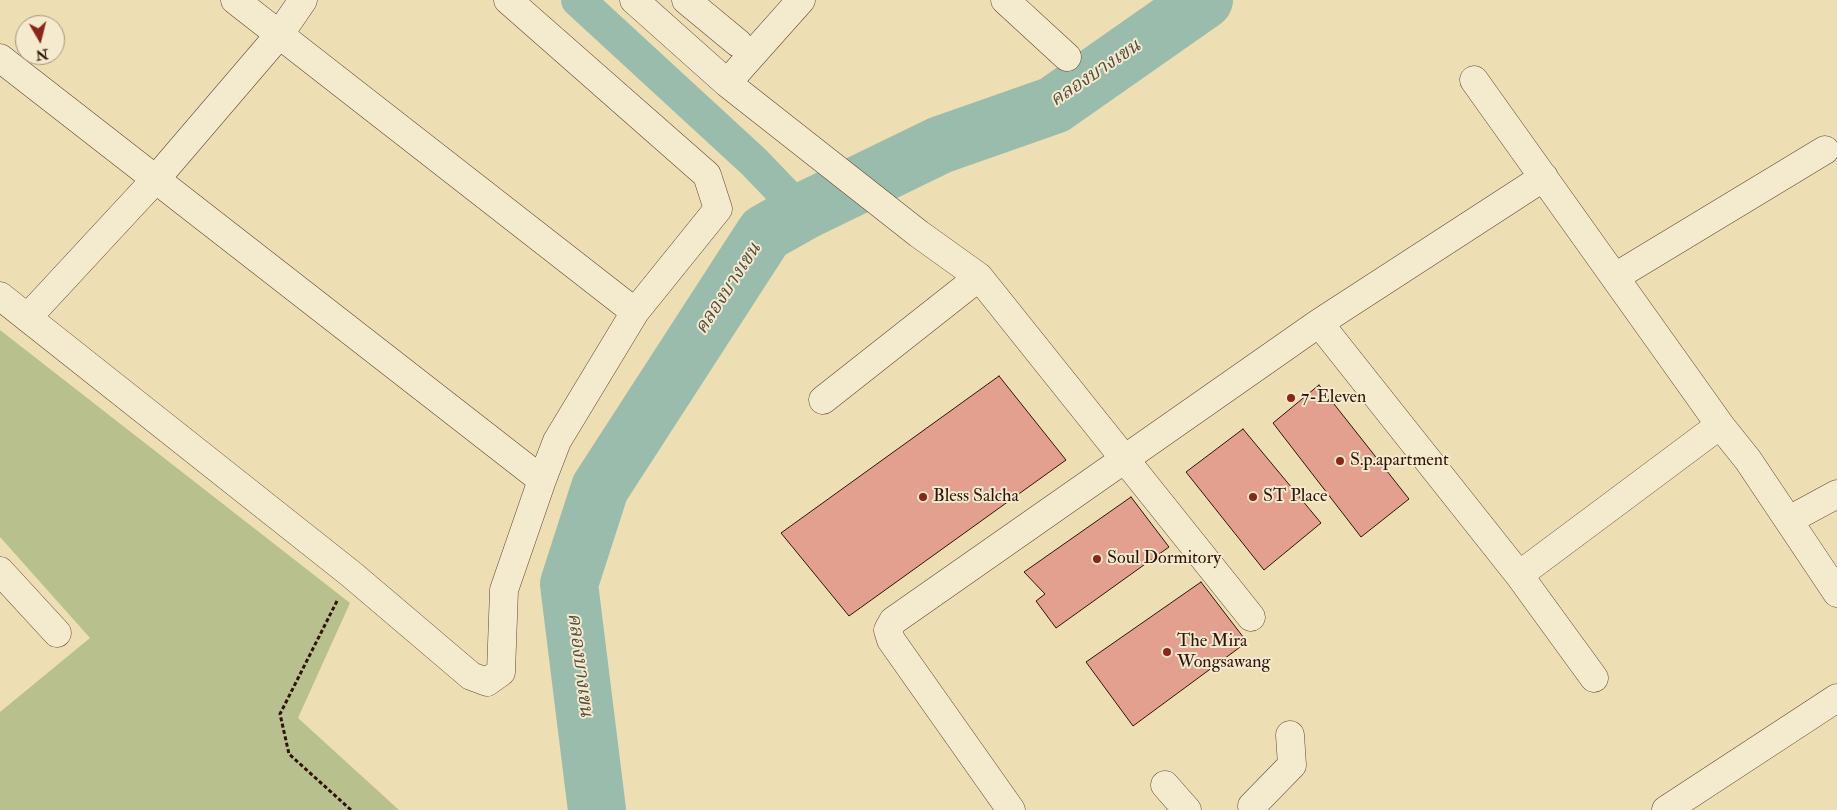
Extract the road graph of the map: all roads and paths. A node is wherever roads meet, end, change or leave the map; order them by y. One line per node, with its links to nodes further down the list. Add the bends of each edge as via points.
1 (235, 0): 8 (street)
2 (303, 0): 8 (street)
3 (508, 0): 20 (street, via 707,175 718,209)
4 (634, 0): 13 (street)
5 (686, 0): 9 (street)
6 (801, 0): 13 (street)
7 (1005, 0): 10 (street)
8 (279, 35): 16 (street); 20 (street)
9 (738, 43)
10 (1067, 57)
11 (0, 58): 16 (street)
12 (1474, 80): 15 (street)
13 (727, 83): 17 (street, via 919,234)
14 (1825, 150): 18 (street)
15 (1544, 177): 18 (street); 22 (street)
16 (155, 180): 21 (street); 26 (street)
17 (979, 277): 23 (street); 25 (street)
18 (1615, 277): 24 (street)
19 (0, 296): 21 (street)
20 (635, 312): 26 (street, via 557,441)
21 (28, 317): 30 (street)
22 (1319, 323): 25 (street); 31 (street)
23 (823, 400)
24 (1720, 425): 28 (street); 31 (street)
25 (1126, 459): 33 (street); 41 (street, via 893,621 888,630)
26 (542, 480): 30 (street, via 504,590 501,672 487,682 471,676)
27 (1837, 494): 28 (street)
28 (1788, 520): 32 (street)
29 (0, 571): 34 (street)
30 (351, 574): 40 (path, via 280,714 289,754)
31 (1519, 575): 35 (street)
32 (1837, 593)
33 (1251, 617)
34 (57, 633)
35 (1594, 678)
36 (1837, 698): 43 (street)
37 (1290, 735): 39 (street, via 1292,765)
38 (1165, 785): 42 (street)
39 (1251, 805)
40 (351, 810)
41 (1011, 810)
42 (1187, 810)
43 (1666, 810)

